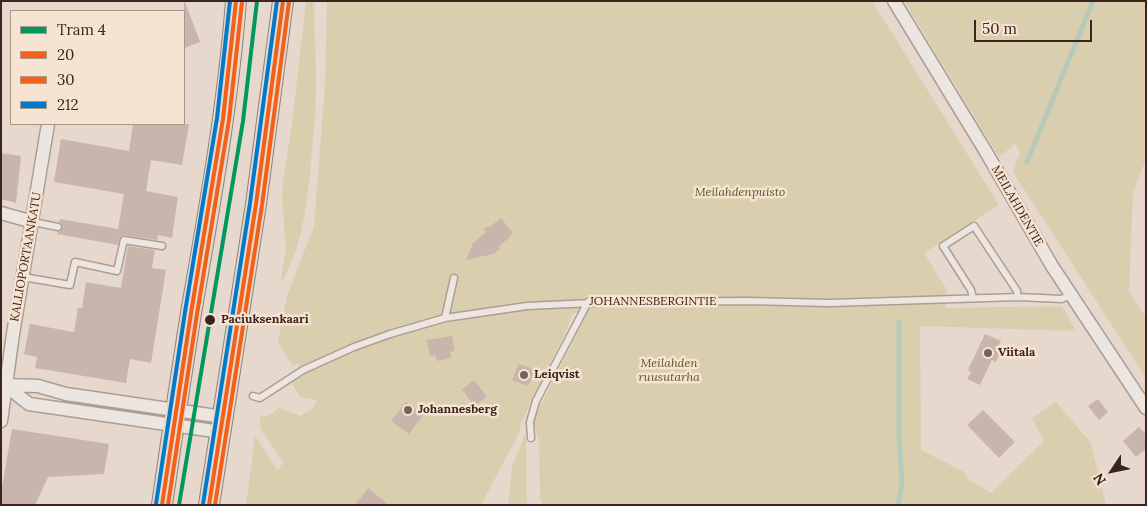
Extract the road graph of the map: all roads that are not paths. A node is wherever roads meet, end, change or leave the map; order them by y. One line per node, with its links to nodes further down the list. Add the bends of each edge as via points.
1 (236, 1): 19 (main road, via 232,58)
2 (283, 1): 21 (main road)
3 (894, 1): 11 (street, MEILAHDENTIE)
4 (48, 125): 6 (street, KALLIOPORTAANKATU)
5 (1, 213): 6 (street)
6 (33, 222): 7 (lane); 9 (street, KALLIOPORTAANKATU)
7 (58, 227)
8 (162, 246): 9 (lane, via 124,240 117,270 75,262 70,284)
9 (23, 277): 16 (street, KALLIOPORTAANKATU)
10 (454, 278): 15 (lane)
11 (1070, 295): 12 (lane, JOHANNESBERGINTIE, via 1062,299); 18 (street, MEILAHDENTIE)
12 (1018, 297): 13 (lane, JOHANNESBERGINTIE); 13 (lane, via 974,226 942,246)
13 (973, 298): 14 (lane, JOHANNESBERGINTIE, via 830,303)
14 (588, 302): 15 (lane, JOHANNESBERGINTIE, via 527,306); 22 (lane, via 536,401 530,422)
15 (445, 318): 17 (lane, JOHANNESBERGINTIE, via 354,348 303,370 260,398)
16 (4, 384): 19 (street, via 38,386); 19 (street, via 29,404); 20 (street, KALLIOPORTAANKATU)
17 (253, 396)
18 (1146, 408)
19 (174, 418): 21 (street); 23 (main road)
20 (1, 421)
21 (222, 425): 24 (main road)
22 (531, 438)
23 (162, 505)
24 (209, 505)

